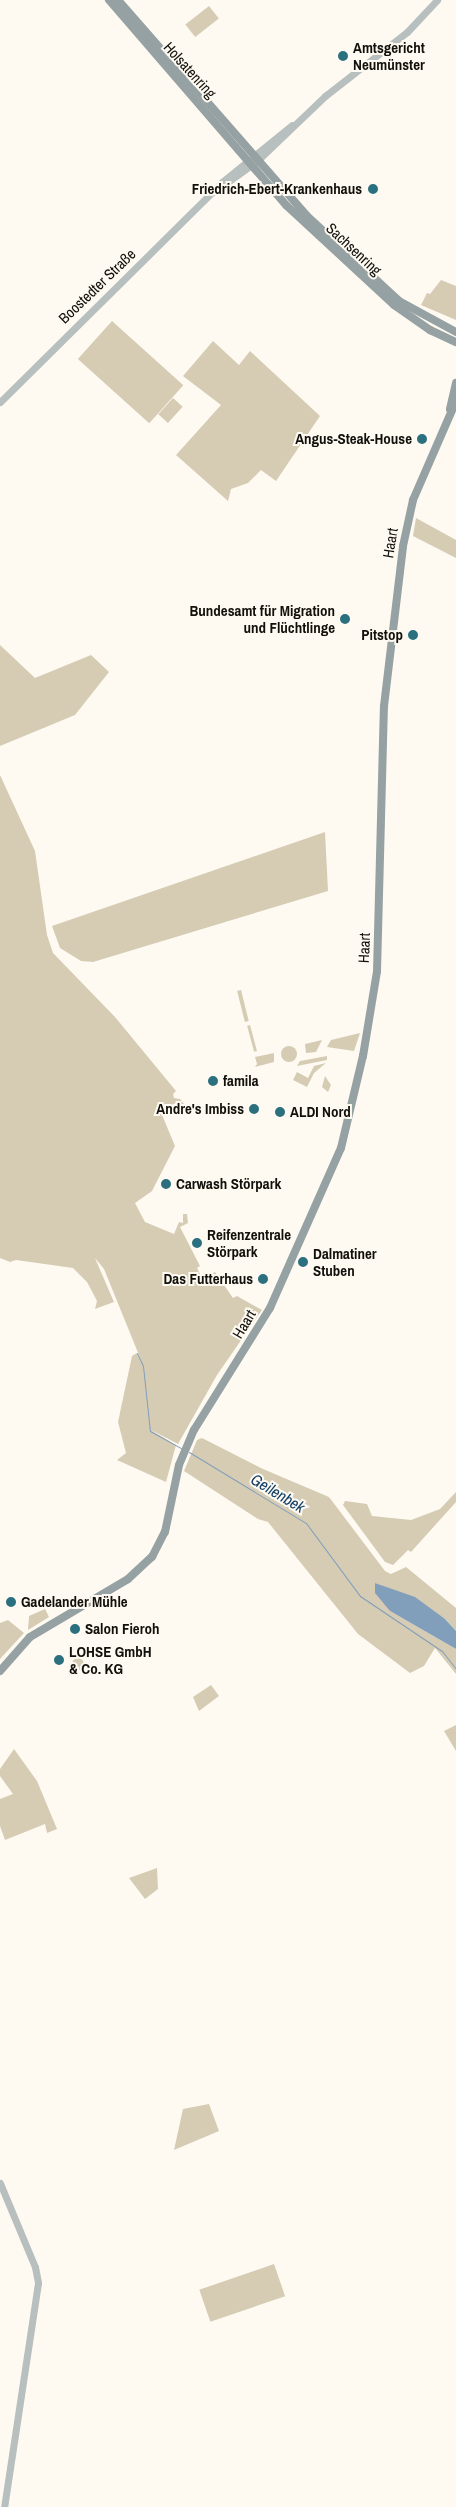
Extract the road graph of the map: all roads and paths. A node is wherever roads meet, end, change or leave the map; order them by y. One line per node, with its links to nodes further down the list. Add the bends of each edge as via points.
1 (109, 0): 5 (main road, Holsatenring, via 219,124)
2 (118, 0): 4 (main road, Holsatenring)
3 (437, 0): 4 (street, Boostedter Straße, via 407,32)
4 (256, 157): 5 (street, Boostedter Straße); 6 (main road, Sachsenring, via 307,216 393,296 421,316)
5 (249, 163): 7 (main road, Sachsenring, via 286,205 394,305 430,330); 10 (street, Boostedter Straße, via 214,191)
6 (456, 332)
7 (456, 342)
8 (456, 383): 11 (main road, Haart)
9 (456, 401): 11 (main road, Haart)
10 (0, 402)
11 (450, 408): 12 (main road, Haart, via 413,500 403,546 384,706 377,971 352,1114 341,1148 270,1308 207,1406 184,1452 168,1519 152,1557 128,1579 30,1637)
12 (0, 1671)
13 (0, 2183): 14 (street, via 35,2267 38,2283)
14 (4, 2507)

